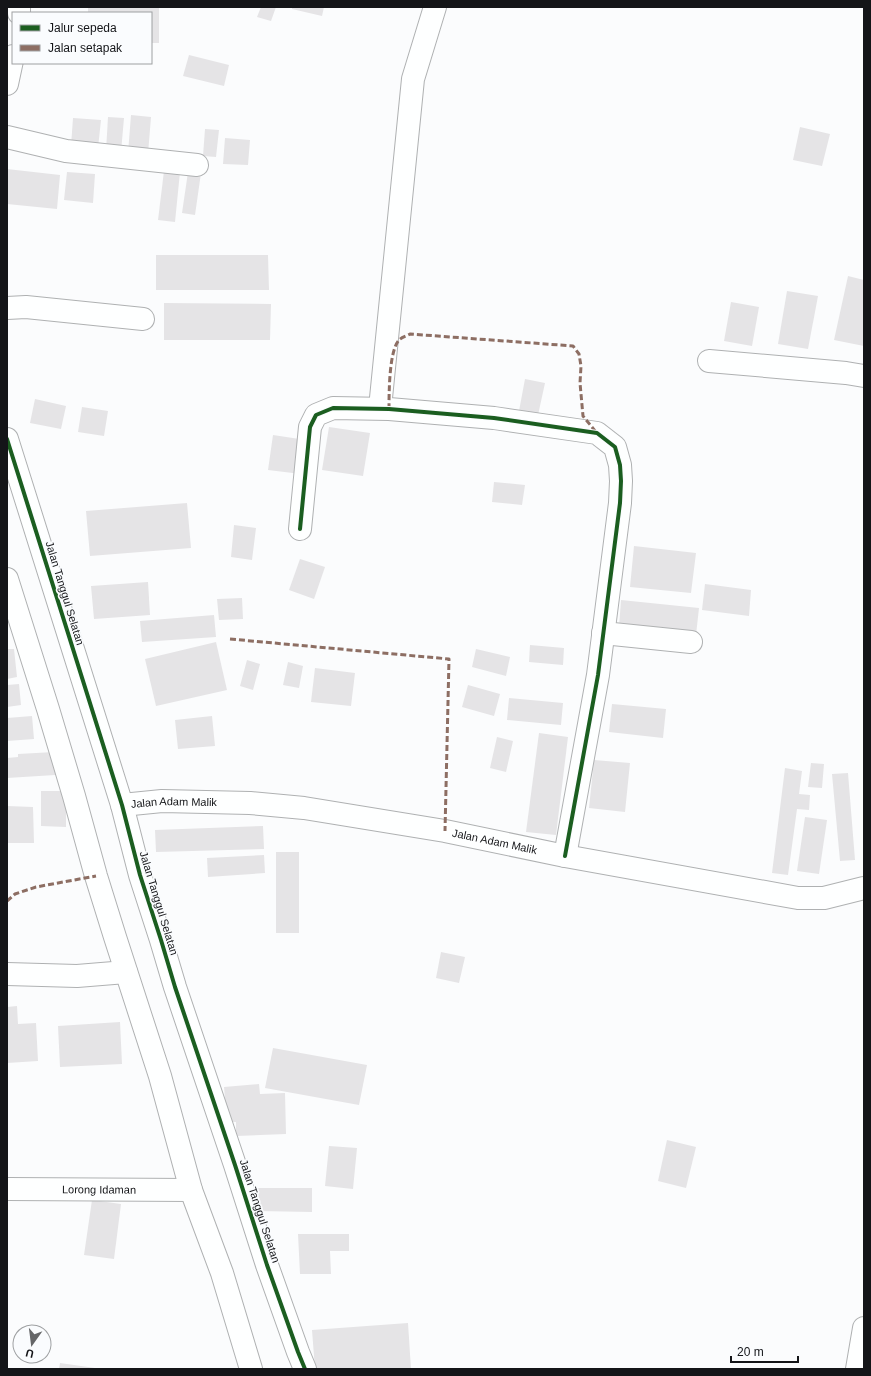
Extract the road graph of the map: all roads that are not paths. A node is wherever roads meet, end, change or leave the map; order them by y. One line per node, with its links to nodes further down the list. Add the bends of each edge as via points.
1 (435, 7): 10 (street, via 413,79)
2 (12, 61): 3 (street)
3 (7, 84)
4 (7, 137): 5 (street, via 66,151)
5 (197, 165)
6 (7, 308): 7 (street, via 26,307)
7 (143, 319)
8 (709, 360): 9 (street)
9 (864, 376)
10 (380, 408): 12 (street, via 334,408 316,415 310,427); 14 (street, via 494,418 597,433 615,447 620,465 620,503)
11 (7, 439): 16 (street, Jalan Tanggul Selatan)
12 (300, 529)
13 (7, 579): 19 (street, via 51,716)
14 (603, 633): 15 (street); 17 (street, via 598,675)
15 (692, 642)
16 (122, 805): 17 (street, Jalan Adam Malik, via 170,801 250,803 304,808); 26 (street, Jalan Tanggul Selatan, via 140,875 175,987 267,1265)
17 (565, 856): 18 (street, Jalan Adam Malik, via 798,898 824,898)
18 (864, 888)
19 (126, 972): 20 (street, via 77,976); 22 (street, via 160,1076)
20 (7, 974)
21 (7, 1189): 22 (street, Lorong Idaman)
22 (191, 1190): 25 (street, via 222,1273)
23 (864, 1328): 24 (street)
24 (859, 1366)
25 (251, 1369)
26 (305, 1369)

